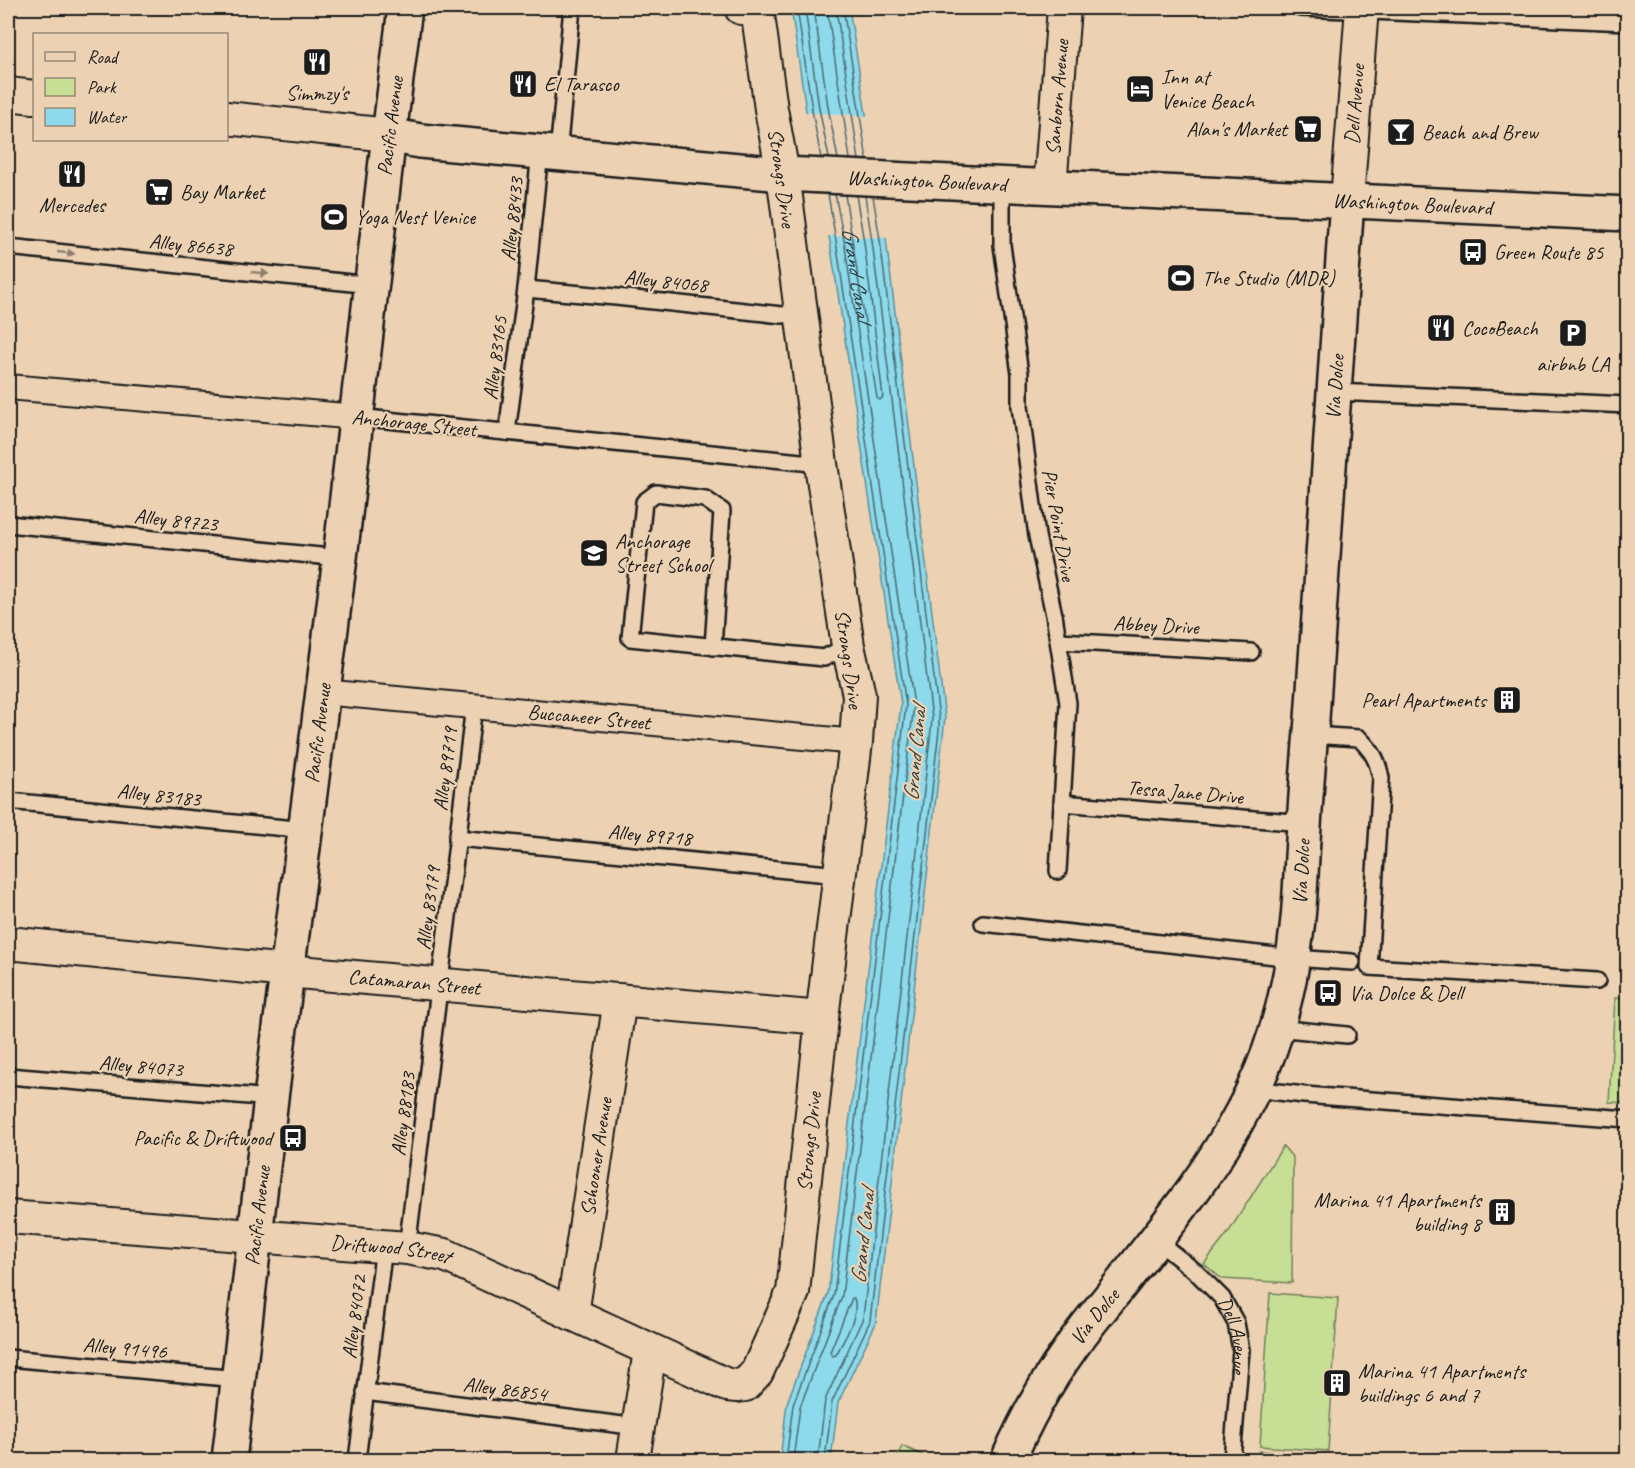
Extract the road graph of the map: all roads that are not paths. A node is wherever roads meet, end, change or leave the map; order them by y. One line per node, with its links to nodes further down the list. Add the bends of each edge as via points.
1 (405, 8): 12 (street, Pacific Avenue)
2 (572, 8): 13 (lane)
3 (741, 8): 14 (street, Strongs Drive, via 758,15 771,109)
4 (1064, 8): 16 (street, Sanborn Avenue)
5 (1300, 8): 6 (lane)
6 (1362, 9): 7 (lane); 17 (street, Dell Avenue)
7 (1551, 13): 8 (lane)
8 (1628, 22)
9 (8, 94): 10 (street)
10 (33, 97)
11 (228, 118): 12 (street, Washington Boulevard)
12 (389, 135): 13 (street, Washington Boulevard); 20 (street, Pacific Avenue)
13 (549, 153): 14 (street, Washington Boulevard); 21 (lane, Alley 88433)
14 (797, 175): 15 (street, Washington Boulevard); 22 (street, Strongs Drive, via 790,232)
15 (1002, 186): 16 (street, Washington Boulevard); 31 (lane, Pier Point Drive, via 1002,245 1020,374 1020,406 1037,536)
16 (1050, 187): 17 (street, Washington Boulevard)
17 (1347, 200): 18 (street, Washington Boulevard); 24 (street, Via Dolce)
18 (1628, 214)
19 (8, 247): 20 (lane, Alley 86638, one-way to 20)
20 (371, 285): 26 (street, Pacific Avenue)
21 (526, 289): 22 (lane, Alley 84068, via 782,315); 27 (lane, Alley 83165)
22 (802, 313): 28 (street, Strongs Drive)
23 (8, 387): 26 (street, Anchorage Street)
24 (1335, 392): 25 (lane); 37 (street, Via Dolce)
25 (1628, 405)
26 (357, 417): 27 (lane, Anchorage Street); 30 (street, Pacific Avenue)
27 (507, 432): 28 (lane, Anchorage Street)
28 (821, 464): 32 (street, Strongs Drive)
29 (8, 524): 30 (lane, Alley 89723)
30 (340, 558): 35 (street, Pacific Avenue)
31 (1059, 641): 34 (lane, Abbey Drive); 40 (lane, Pier Point Drive, via 1068,703)
32 (848, 646): 33 (lane, via 824,658); 38 (street, Strongs Drive, via 859,695)
33 (713, 647): 33 (lane, via 630,638 644,502 656,493 705,499 722,511)
34 (1251, 652)
35 (322, 692): 36 (street, Buccaneer Street); 42 (street, Pacific Avenue)
36 (474, 706): 38 (street, Buccaneer Street); 43 (lane, Alley 89719)
37 (1311, 735): 41 (street, Via Dolce); 51 (lane, via 1359,738 1378,761 1381,778 1369,966)
38 (856, 742): 45 (street, Strongs Drive)
39 (8, 801): 42 (lane, Alley 83183)
40 (1062, 803): 41 (lane, Tessa Jane Drive); 44 (lane, Pier Point Drive)
41 (1304, 823): 48 (street, Via Dolce)
42 (306, 830): 50 (street, Pacific Avenue)
43 (458, 838): 45 (lane, Alley 89718); 52 (lane, Alley 83179)
44 (1058, 871)
45 (839, 875): 54 (street, Strongs Drive)
46 (983, 923): 48 (lane)
47 (8, 943): 50 (street, Catamaran Street)
48 (1293, 958): 49 (lane); 55 (street, Via Dolce)
49 (1352, 962)
50 (287, 971): 52 (street, Catamaran Street); 59 (street, Pacific Avenue)
51 (1596, 981)
52 (440, 984): 53 (street, Catamaran Street); 64 (lane, Alley 88183)
53 (620, 1000): 54 (street, Catamaran Street); 65 (street, Schooner Avenue)
54 (822, 1018): 69 (street, Strongs Drive, via 793,1292 758,1372)
55 (1276, 1028): 56 (lane); 58 (street, Via Dolce)
56 (1347, 1035)
57 (8, 1076): 59 (lane, Alley 84073)
58 (1254, 1089): 60 (lane); 63 (street, Via Dolce, via 1209,1170)
59 (271, 1098): 62 (street, Pacific Avenue)
60 (1628, 1119)
61 (8, 1216): 62 (street, Driftwood Street)
62 (255, 1237): 64 (street, Driftwood Street); 68 (street, Pacific Avenue)
63 (1156, 1240): 75 (street, Via Dolce, via 1071,1347 1035,1404); 76 (lane, Dell Avenue, via 1222,1298 1236,1323 1241,1350)
64 (396, 1247): 65 (street, Driftwood Street, via 445,1255); 70 (lane, Alley 84072)
65 (572, 1314): 66 (street, Driftwood Street)
66 (650, 1351): 69 (street, Driftwood Street, via 727,1385); 71 (street)
67 (8, 1358): 68 (lane, Alley 91496)
68 (238, 1379): 72 (street, Pacific Avenue)
69 (746, 1385)
70 (365, 1392): 71 (lane, Alley 86854); 73 (lane, Alley 84072)
71 (638, 1427): 74 (street)
72 (229, 1461)
73 (357, 1461)
74 (633, 1461)
75 (1008, 1461)
76 (1232, 1461)

